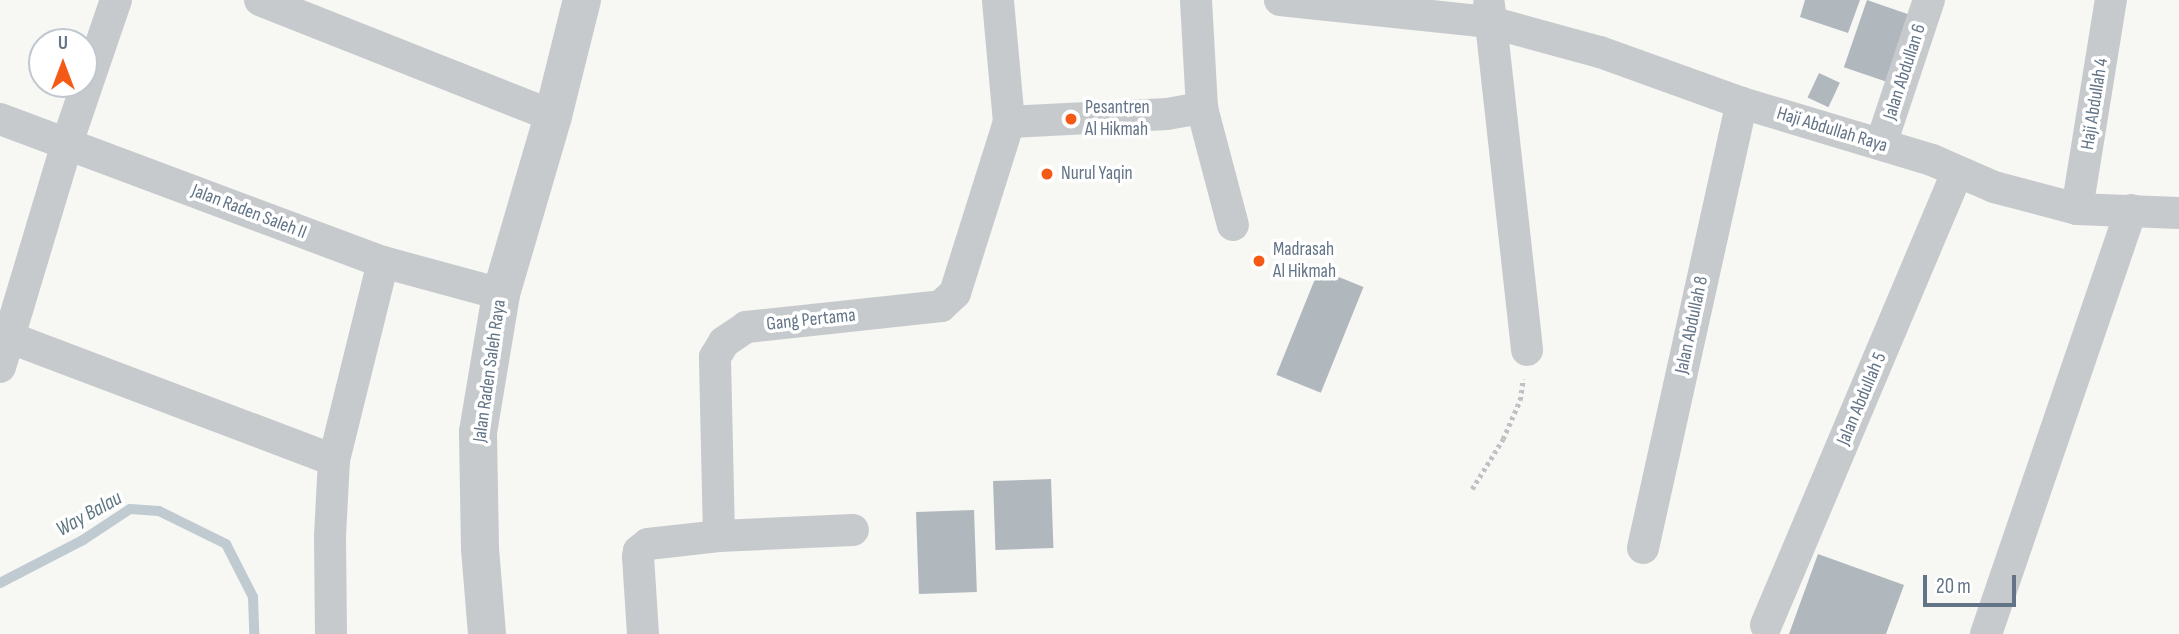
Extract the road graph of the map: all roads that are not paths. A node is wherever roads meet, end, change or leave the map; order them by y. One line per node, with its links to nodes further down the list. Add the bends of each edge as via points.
1 (116, 0): 15 (street)
2 (582, 0): 12 (street, Jalan Raden Saleh Raya)
3 (998, 0): 14 (street)
4 (1196, 0): 11 (street)
5 (1280, 0): 9 (street, Haji Abdullah Raya)
6 (1929, 0): 16 (street, Jalan Abdullan 6)
7 (2112, 0): 18 (street, Haji Abdullah 4)
8 (268, 1): 12 (street)
9 (1489, 11): 10 (street, Haji Abdullah Raya); 25 (street)
10 (1742, 103): 16 (street, Haji Abdullah Raya); 29 (street, Jalan Abdullah 8)
11 (1202, 108): 14 (street, via 1167,114); 21 (street)
12 (553, 116): 23 (street, Jalan Raden Saleh Raya)
13 (0, 119): 15 (street, Jalan Raden Saleh II)
14 (1009, 121): 28 (street, Gang Pertama, via 955,293 941,306 746,327 724,342 715,357)
15 (67, 143): 22 (street, Jalan Raden Saleh II); 24 (street)
16 (1881, 144): 17 (street, Haji Abdullah Raya)
17 (1957, 173): 18 (street, Haji Abdullah Raya); 30 (street, Jalan Abdullah 5)
18 (2077, 209): 19 (street, Haji Abdullah Raya)
19 (2131, 210): 20 (street, Haji Abdullah Raya); 34 (street)
20 (2179, 213)
21 (1233, 225)
22 (383, 262): 23 (street, Jalan Raden Saleh II); 26 (street)
23 (501, 294): 32 (street, Jalan Raden Saleh Raya, via 478,432)
24 (3, 346): 26 (street)
25 (1527, 350)
26 (334, 460): 31 (street)
27 (853, 530): 28 (street)
28 (719, 536): 33 (street, via 648,544 639,551)
29 (1643, 548)
30 (1766, 625)
31 (331, 634)
32 (487, 634)
33 (643, 634)
34 (1986, 634)

